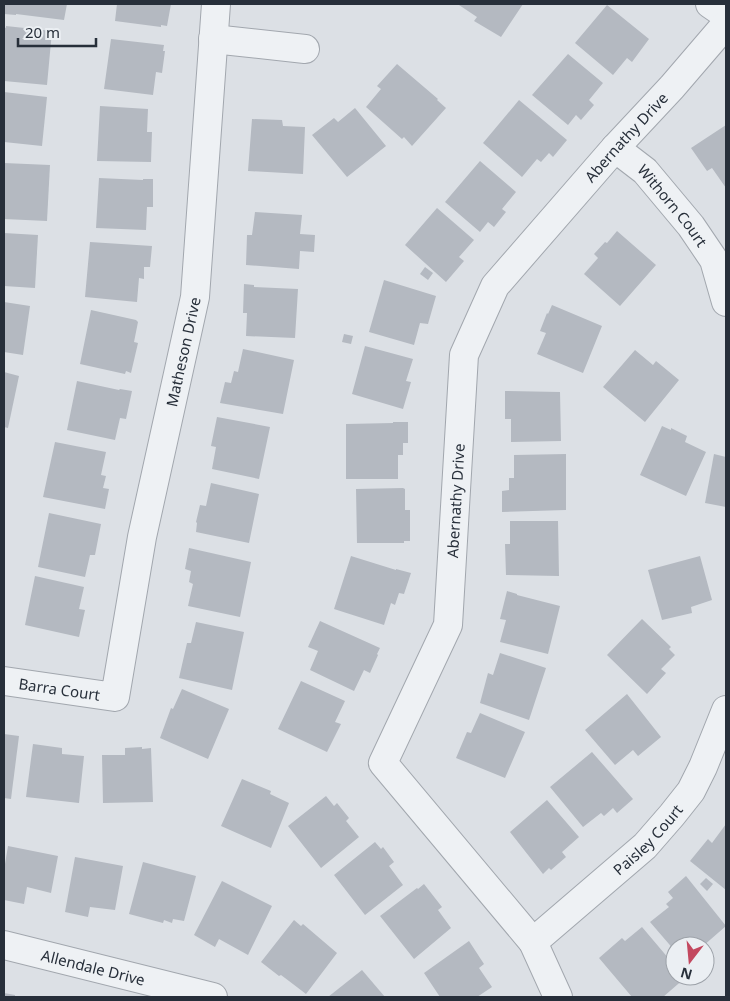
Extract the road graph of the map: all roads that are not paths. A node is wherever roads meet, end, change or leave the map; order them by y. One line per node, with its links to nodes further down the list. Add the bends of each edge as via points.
1 (216, 4): 5 (street, Matheson Drive)
2 (710, 4): 3 (street)
3 (726, 15)
4 (726, 24): 7 (street, Abernathy Drive)
5 (213, 39): 6 (street); 10 (street, Matheson Drive, via 195,297 142,537)
6 (305, 49)
7 (615, 148): 8 (street, Withorn Court, via 645,171 691,226 714,260); 12 (street, Abernathy Drive, via 495,286 464,355 448,625 383,763)
8 (726, 302)
9 (4, 681): 10 (street, Barra Court)
10 (115, 697)
11 (726, 710): 12 (street, Paisley Court, via 691,791 672,815 645,846)
12 (533, 942): 15 (street, Abernathy Drive)
13 (4, 945): 14 (street, Allendale Drive)
14 (213, 997)
15 (558, 997)

